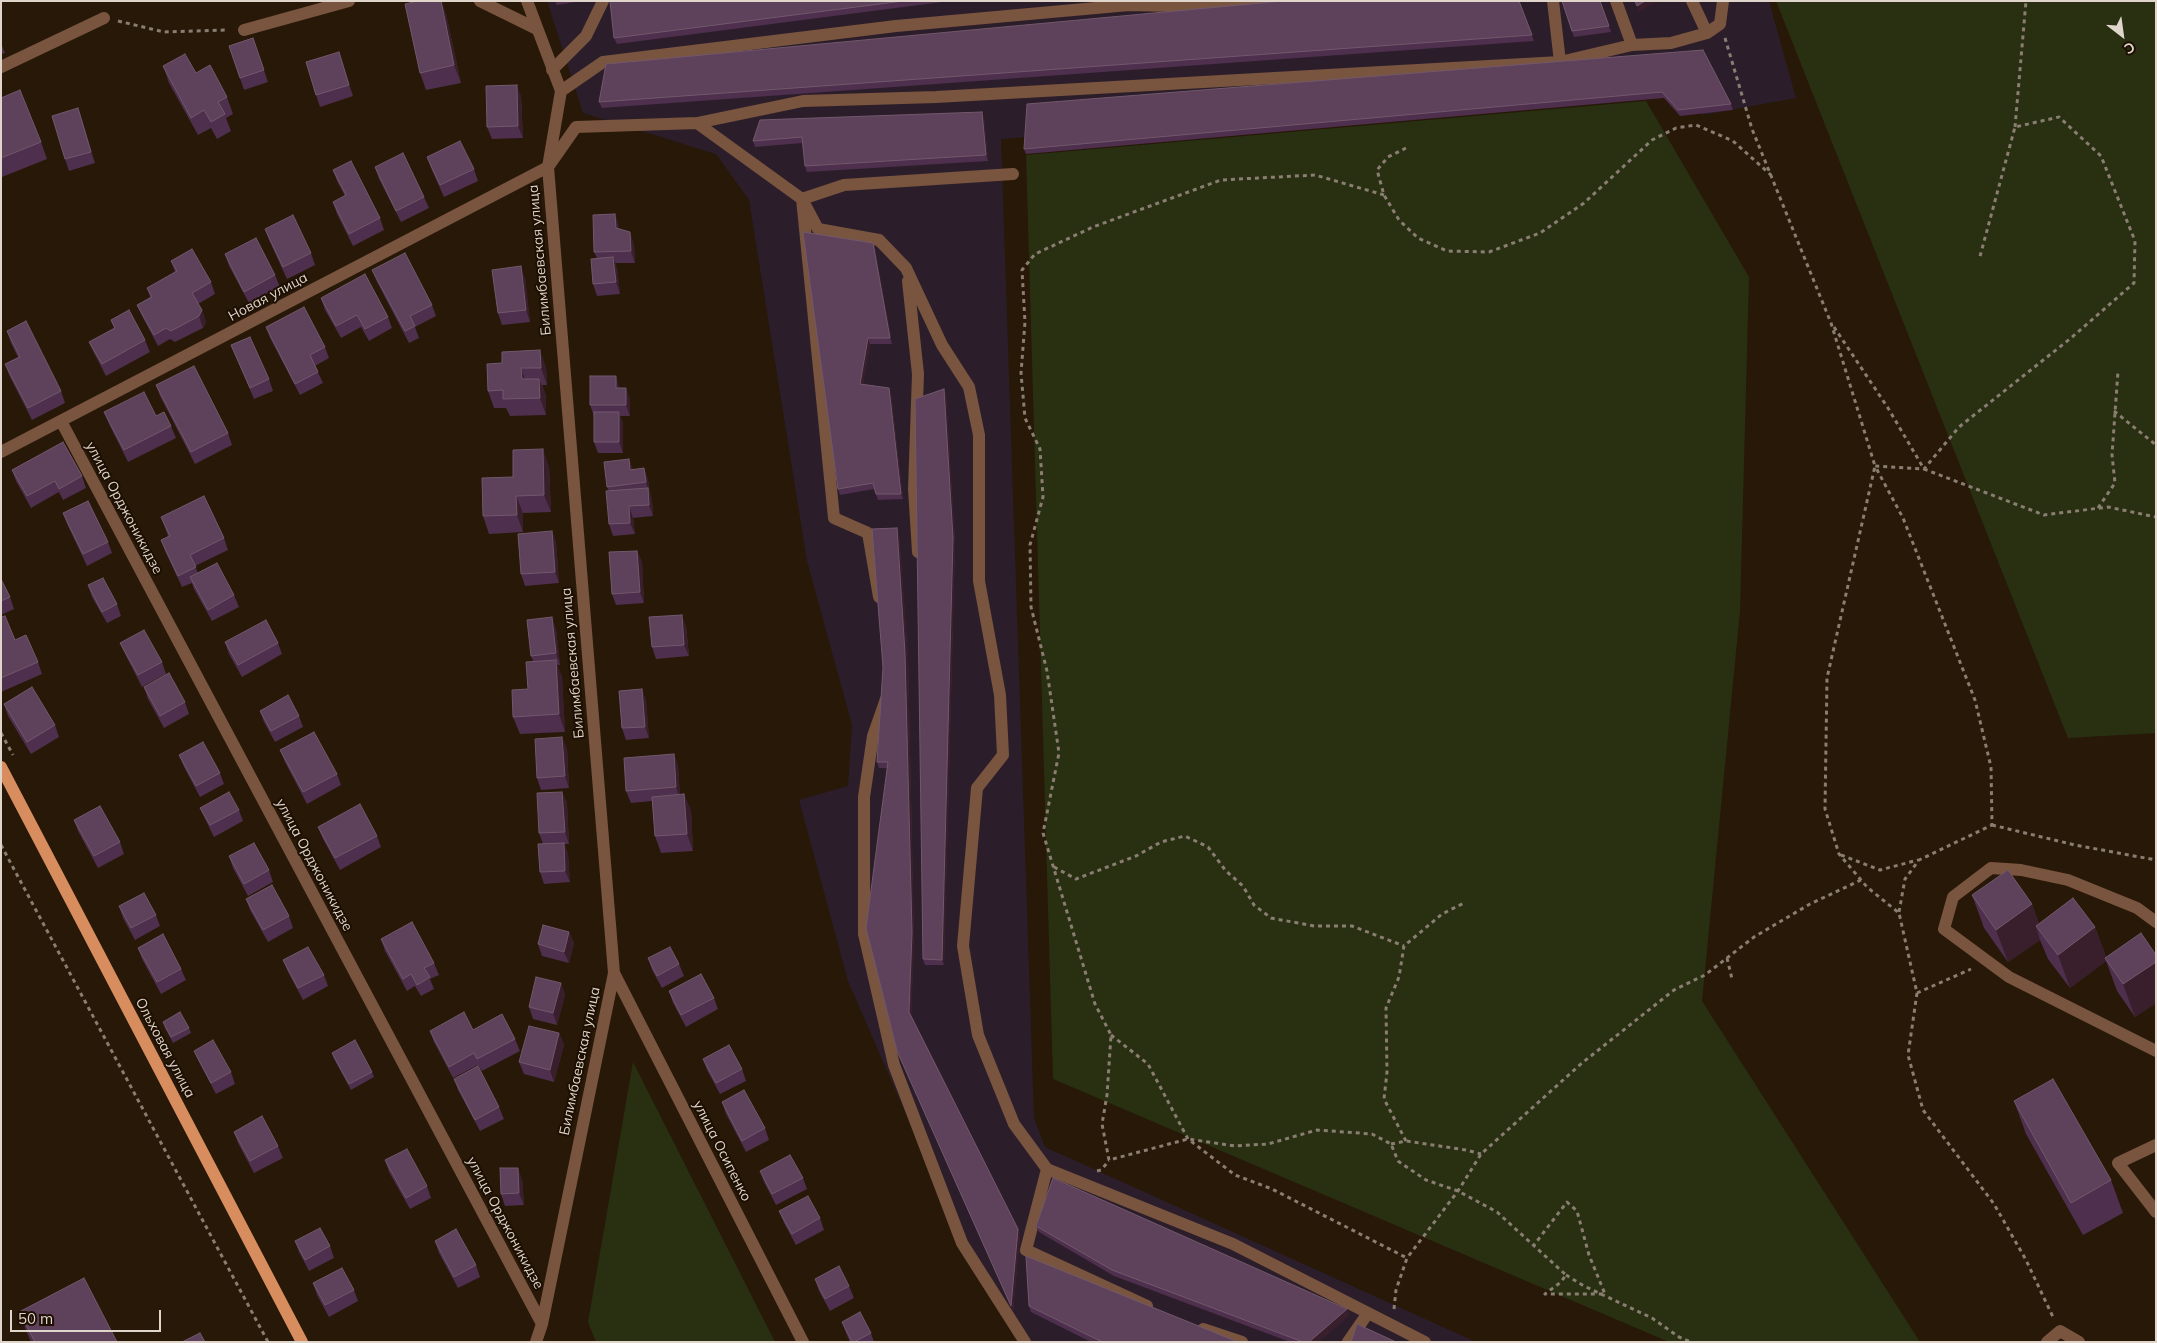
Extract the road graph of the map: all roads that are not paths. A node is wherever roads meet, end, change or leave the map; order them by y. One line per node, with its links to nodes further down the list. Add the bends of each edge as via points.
1 (349, 1): 14 (street)
2 (480, 1): 13 (street)
3 (527, 1): 13 (street)
4 (603, 1): 19 (street, via 586,36)
5 (1262, 1): 11 (street)
6 (1553, 1): 17 (street)
7 (1616, 1): 16 (street)
8 (1692, 1): 15 (street)
9 (1723, 1): 15 (street, via 1720,24)
10 (1129, 3): 11 (street); 20 (street, via 896,26 603,62)
11 (1221, 4)
12 (104, 18): 18 (street)
13 (537, 29): 19 (street)
14 (244, 30)
15 (1707, 32): 16 (street, via 1671,43)
16 (1632, 45): 17 (street)
17 (1560, 62): 21 (street, via 936,97 803,101)
18 (1, 67)
19 (552, 70): 20 (street)
20 (561, 91): 22 (street, Билимбаевская улица)
21 (697, 124): 22 (street, via 576,127); 24 (street)
22 (548, 167): 26 (street, Новая улица); 33 (street, Билимбаевская улица)
23 (1012, 174): 24 (street, via 844,185)
24 (802, 199): 25 (street, via 818,229 878,240); 29 (street, via 834,518 868,533)
25 (906, 268): 28 (street, via 918,374 914,489); 36 (street, via 942,346 969,386 979,435 979,581 1000,695 1003,755 977,788 963,946 978,1035 1014,1124)
26 (61, 421): 27 (street, Новая улица); 40 (street, улица Орджоникидзе)
27 (1, 452)
28 (919, 568)
29 (881, 610)
30 (887, 687): 45 (street, via 873,736 864,797 864,934 894,1065 962,1243)
31 (1, 767): 42 (main road, Ольховая улица)
32 (2156, 922): 34 (street, via 2137,908 2068,880 2022,870 1991,868 1953,897 1944,929 2009,977)
33 (614, 973): 40 (street, Билимбаевская улица); 44 (street, улица Осипенко)
34 (2156, 1051)
35 (2156, 1145): 37 (street, via 2118,1163)
36 (1047, 1169): 38 (street, via 1026,1250); 39 (street, via 1233,1244)
37 (2156, 1212)
38 (1161, 1312)
39 (1368, 1313): 47 (street); 48 (street)
40 (542, 1324): 43 (street, Билимбаевская улица)
41 (1188, 1324): 46 (street)
42 (302, 1342)
43 (536, 1342)
44 (803, 1342)
45 (1025, 1342)
46 (1242, 1342)
47 (1348, 1342)
48 (1425, 1342)
49 (2047, 1342): 50 (street, via 2060,1331)
50 (2079, 1342)

